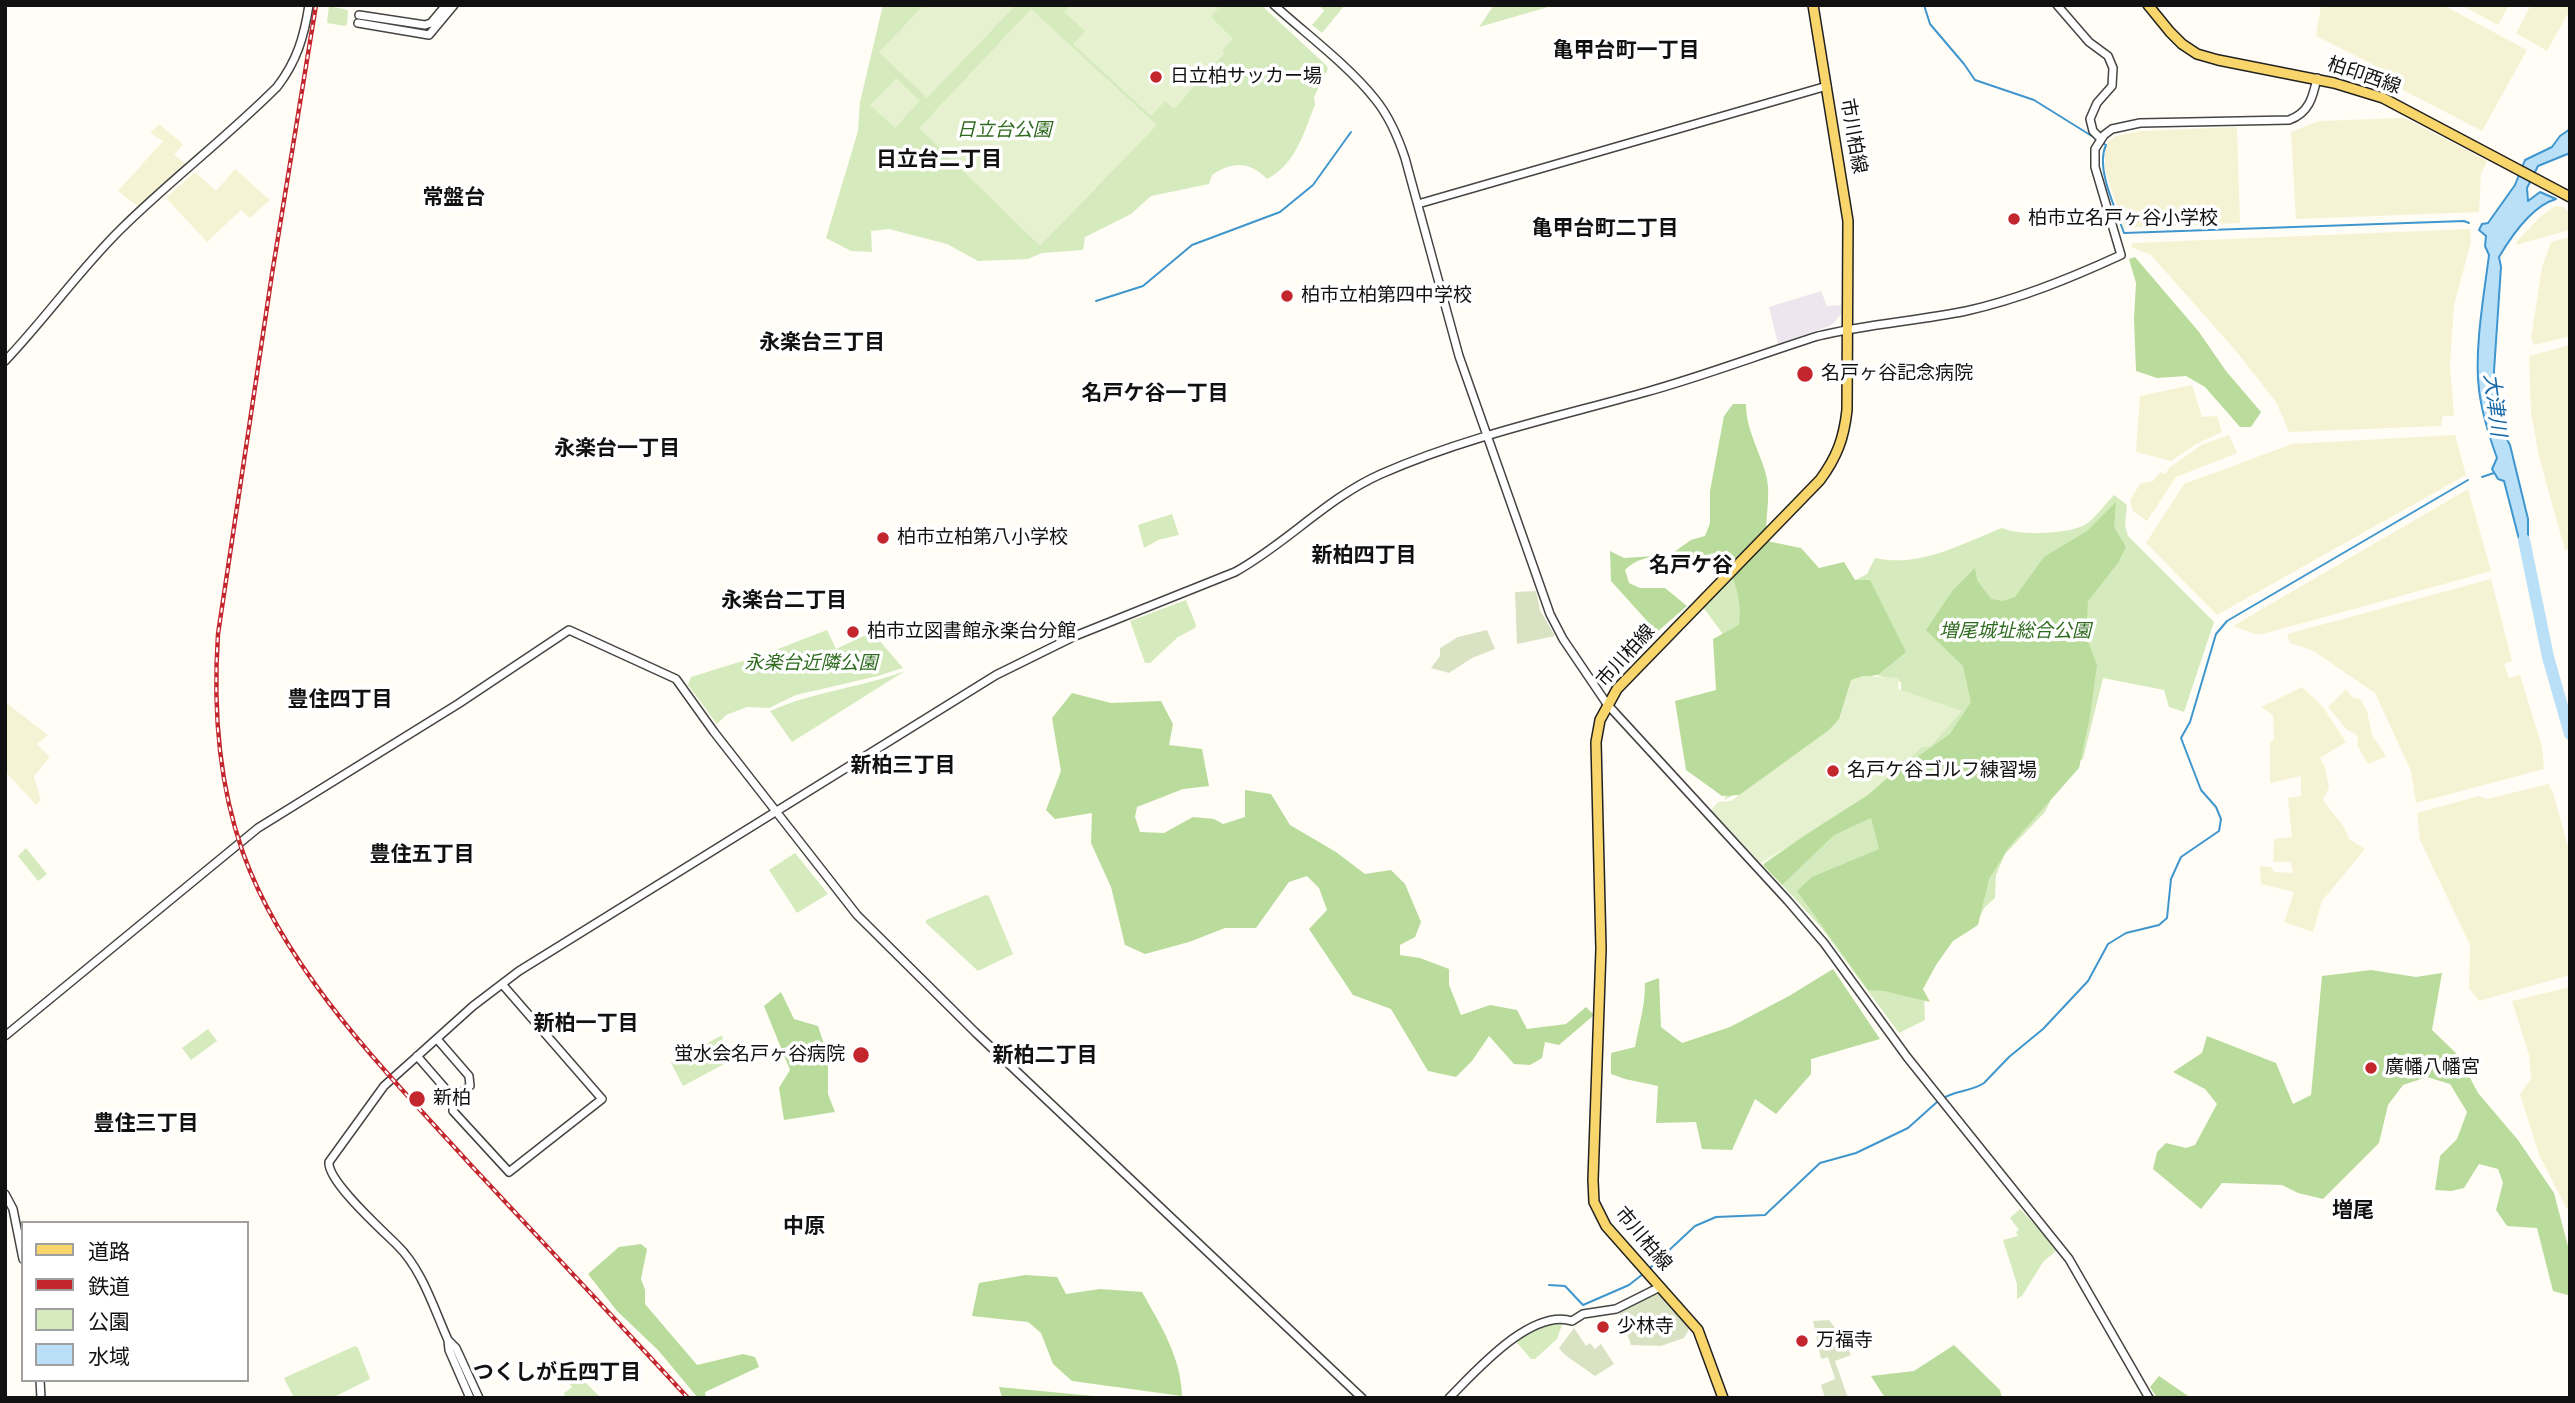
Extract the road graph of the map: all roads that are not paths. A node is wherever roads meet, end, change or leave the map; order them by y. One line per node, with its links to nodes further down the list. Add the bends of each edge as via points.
1 (309, 5): 14 (street, via 302,46 277,87 122,228)
2 (446, 5): 3 (street, via 425,26 358,19 429,34)
3 (454, 5)
4 (1273, 5): 12 (street, via 1374,98 1400,143)
5 (1813, 5): 9 (main road, 市川柏線)
6 (2057, 5): 10 (street, via 2089,42 2108,56 2113,68 2112,86 2090,119)
7 (2148, 5): 8 (main road, 柏印西線, via 2170,32 2197,54)
8 (2317, 78): 10 (street, via 2306,110 2288,120 2140,123 2112,129); 11 (main road, 柏印西線, via 2398,105)
9 (1827, 86): 12 (street); 13 (main road, 市川柏線, via 1848,221)
10 (2100, 138): 13 (street, via 2095,167 2121,255 2003,301)
11 (2567, 195)
12 (1418, 204): 15 (street)
13 (1847, 328): 15 (street, via 1647,392); 16 (main road, 市川柏線, via 1845,430 1828,469 1621,684)
14 (5, 361)
15 (1486, 436): 16 (street, via 1550,614); 17 (street, via 1379,475 1244,567 1075,636 996,675)
16 (1607, 704): 25 (main road, 市川柏線, via 1595,755 1601,949 1593,1192 1606,1226); 32 (street, via 1824,943 1907,1057 2069,1259)
17 (776, 812): 18 (street); 19 (street, via 676,679 569,631 258,828); 29 (street, via 857,915)
18 (502, 984): 20 (street); 22 (street, via 602,1098 509,1172 453,1111)
19 (5, 1037)
20 (438, 1039): 21 (street); 22 (street, via 470,1080 469,1088)
21 (417, 1056): 22 (street); 26 (street, via 371,1101 328,1167 365,1215 411,1261)
22 (453, 1096)
23 (5, 1194): 24 (street)
24 (21, 1249)
25 (1660, 1287): 30 (street, via 1616,1309 1583,1314 1572,1321 1554,1318 1524,1330); 31 (main road, 市川柏線, via 1698,1330)
26 (448, 1340): 27 (street); 28 (street)
27 (470, 1398)
28 (479, 1398)
29 (1362, 1398)
30 (1449, 1398)
31 (1723, 1398)
32 (2149, 1398)

